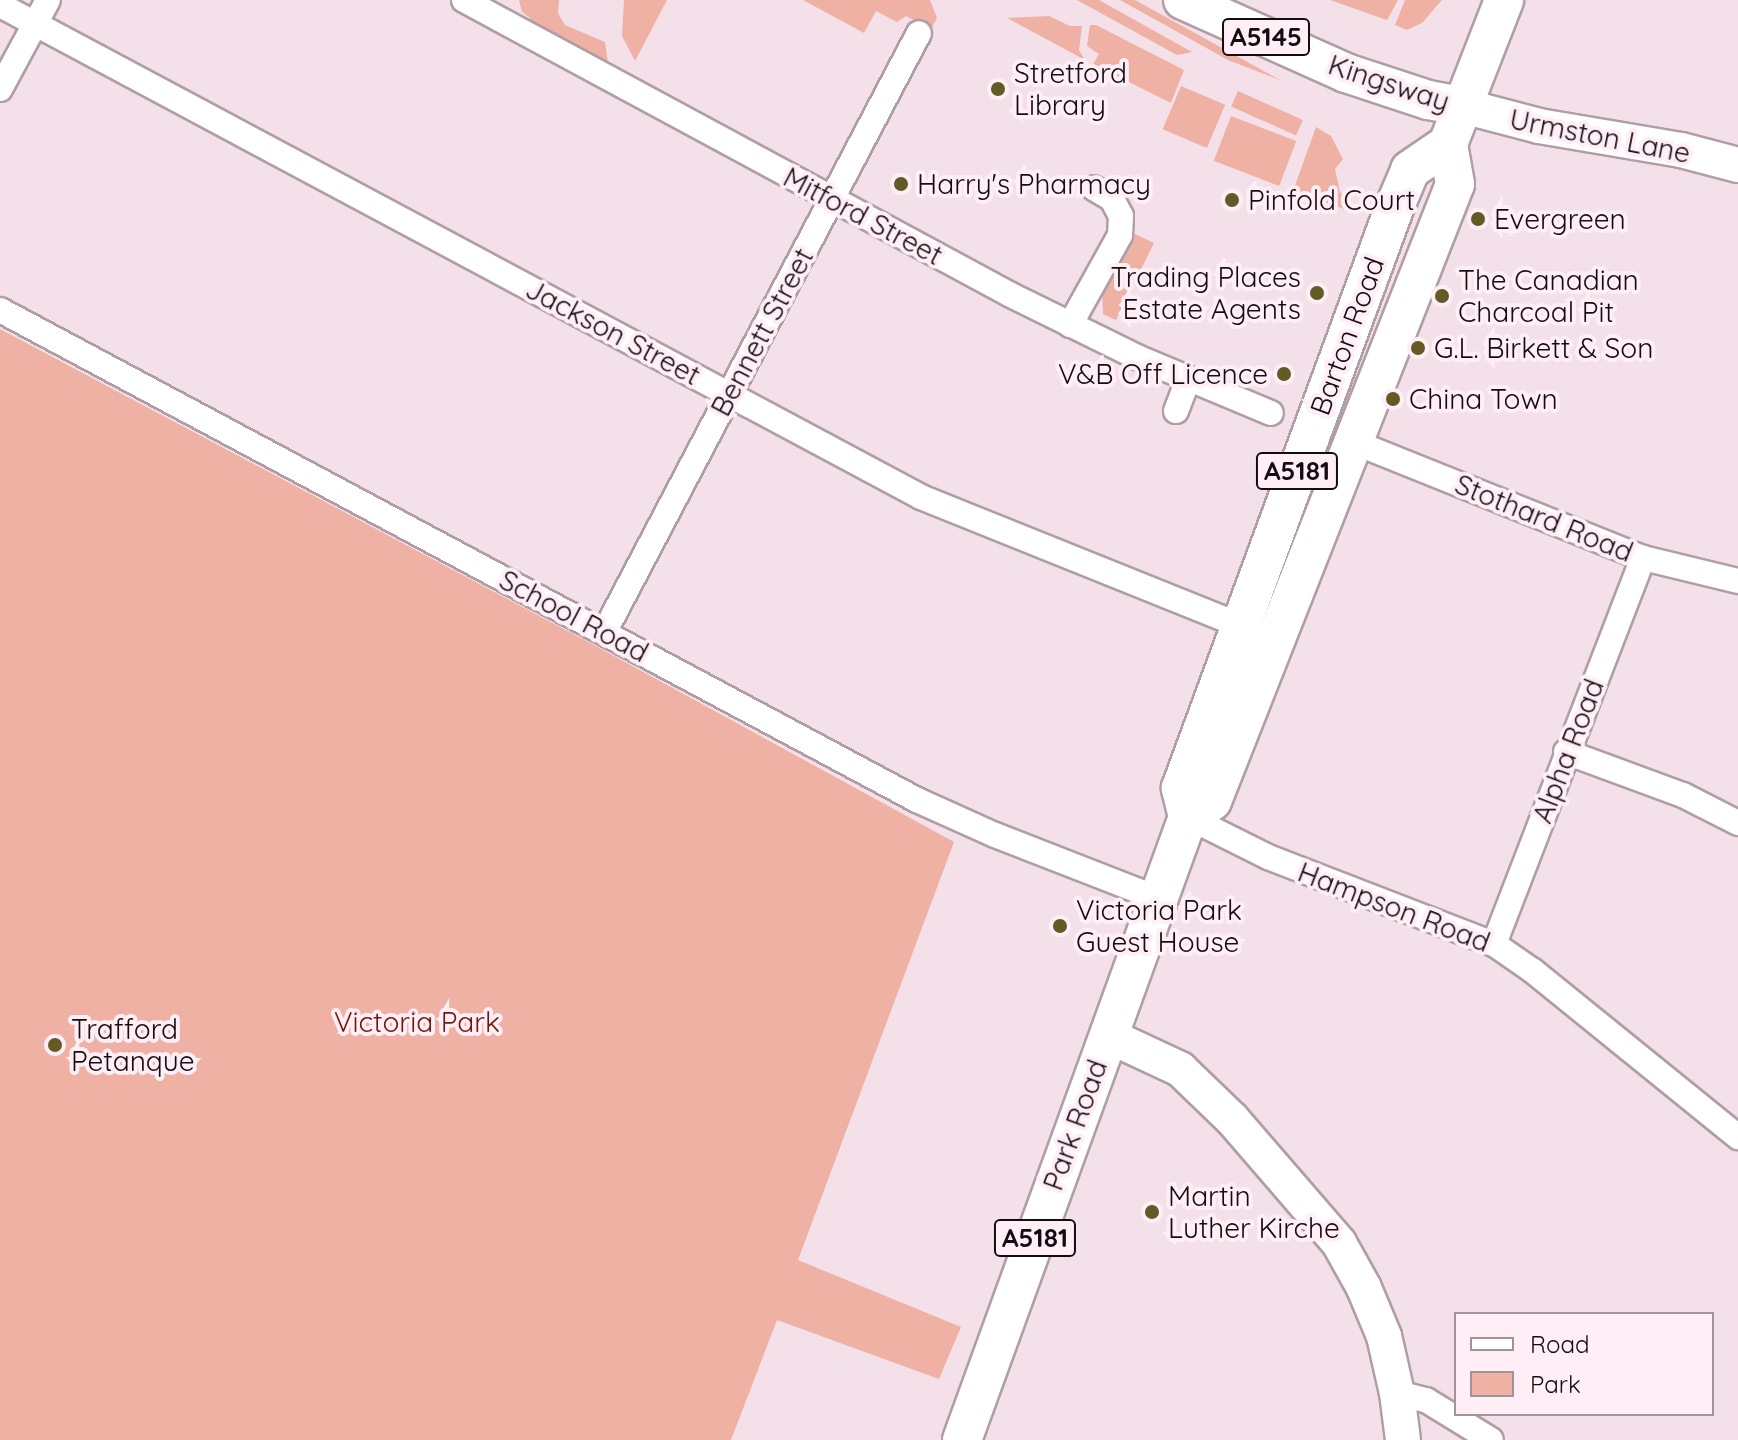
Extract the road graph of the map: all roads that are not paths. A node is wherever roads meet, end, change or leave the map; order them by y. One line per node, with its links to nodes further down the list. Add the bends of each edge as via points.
1 (48, 0): 6 (street)
2 (464, 0): 13 (street, Mitford Street)
3 (1183, 0): 9 (main road, Kingsway / A5145, via 1346,73)
4 (1504, 0): 9 (main road)
5 (0, 5): 6 (street, Jackson Street)
6 (36, 24): 8 (street); 17 (street, Jackson Street)
7 (919, 33): 13 (street, Bennett Street)
8 (0, 89)
9 (1463, 106): 10 (main road); 11 (street, Urmston Lane)
10 (1448, 144): 20 (main road, Barton Road / A5181, via 1410,170); 21 (main road, Barton Road / A5181, via 1455,184)
11 (1738, 165)
12 (1094, 188): 15 (street, via 1112,199 1121,216 1120,235)
13 (832, 199): 15 (street, Mitford Street); 17 (street, Bennett Street)
14 (0, 310): 25 (street, School Road)
15 (1070, 325): 16 (street, Mitford Street)
16 (1188, 380): 18 (street); 19 (street, Mitford Street)
17 (730, 394): 24 (street, Jackson Street, via 954,513); 25 (street, Bennett Street)
18 (1176, 411)
19 (1271, 413)
20 (1313, 427): 21 (main road); 24 (main road, Barton Road / A5181)
21 (1354, 442): 22 (street, Stothard Road); 27 (main road, Barton Road / A5181, via 1212,801)
22 (1643, 558): 23 (street, Stothard Road); 26 (street, Alpha Road)
23 (1738, 581)
24 (1242, 626): 27 (main road, Barton Road / A5181, via 1181,788)
25 (605, 631): 29 (street, School Road, via 917,800)
26 (1566, 752): 28 (street, via 1683,795); 30 (street, Alpha Road)
27 (1188, 817): 29 (main road, Barton Road / A5181); 30 (street, Hampson Road, via 1268,857)
28 (1738, 823)
29 (1159, 899): 31 (main road, Barton Road / A5181)
30 (1494, 944): 32 (street, Hampson Road)
31 (1107, 1035): 33 (street, via 1180,1069 1232,1119 1339,1243 1384,1336); 34 (main road, Park Road / A5181)
32 (1738, 1137)
33 (1397, 1393): 35 (street); 36 (street, via 1426,1400)
34 (962, 1440)
35 (1403, 1440)
36 (1491, 1440)

